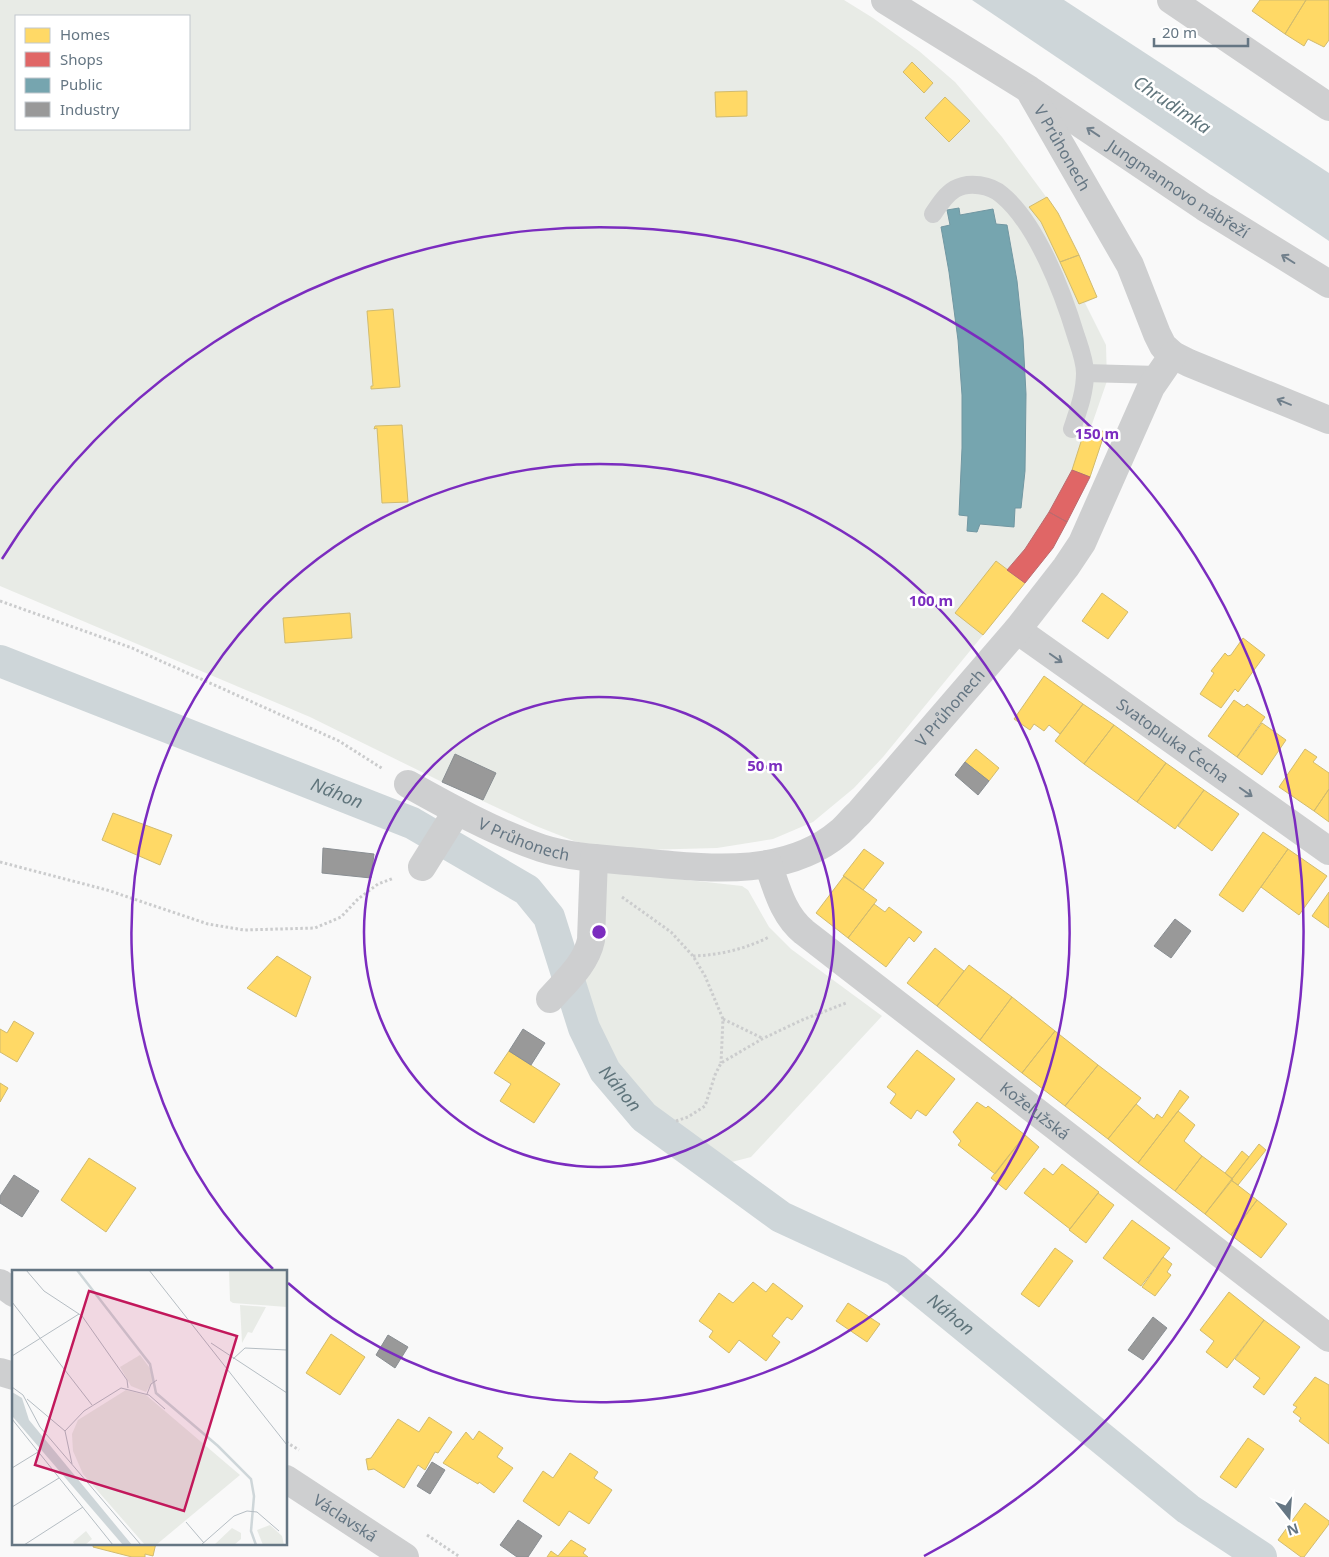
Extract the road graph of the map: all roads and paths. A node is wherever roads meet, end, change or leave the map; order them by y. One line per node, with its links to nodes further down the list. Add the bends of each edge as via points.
1 (885, 0): 3 (street, V Průhonech)
2 (1171, 0): 4 (street)
3 (1030, 90): 6 (street, Jungmannovo nábřeží, one-way to 3, via 1204,207); 7 (street, V Průhonech, via 1138,283 1163,346)
4 (1329, 107)
5 (932, 214): 8 (lane, via 956,188 971,185 988,187 1013,206 1031,231 1054,276 1070,317)
6 (1329, 284)
7 (1166, 365): 8 (lane); 9 (street, V Průhonech, one-way to 7, via 1189,363); 12 (street, V Průhonech, via 1143,405 1082,542)
8 (1085, 373): 10 (lane, via 1083,394)
9 (1329, 420)
10 (1072, 429)
11 (0, 601): 13 (path, via 132,648 339,741)
12 (1016, 630): 15 (street, Svatopluka Čecha, one-way to 15); 17 (street, V Průhonech, via 859,813 839,832 796,856)
13 (408, 784): 14 (street, V Průhonech)
14 (453, 819): 18 (street); 19 (street, V Průhonech, via 512,837)
15 (1329, 851)
16 (0, 862): 18 (path, via 106,890 208,924 252,930 315,928 341,916 378,884)
17 (768, 864): 19 (street, V Průhonech); 30 (street, Koželužská, via 787,913 799,928)
18 (422, 867)
19 (593, 868): 21 (path, via 671,932); 22 (street, via 589,950 582,963)
20 (773, 935): 21 (path, via 735,950)
21 (693, 956): 24 (path)
22 (550, 999)
23 (855, 1001): 25 (path, via 810,1016)
24 (723, 1019): 25 (path); 26 (path)
25 (762, 1039): 26 (path)
26 (721, 1063): 27 (path, via 705,1106)
27 (676, 1121)
28 (0, 1283): 29 (street)
29 (12, 1292)
30 (1329, 1338)
31 (288, 1480): 32 (street, Václavská)
32 (405, 1557)

